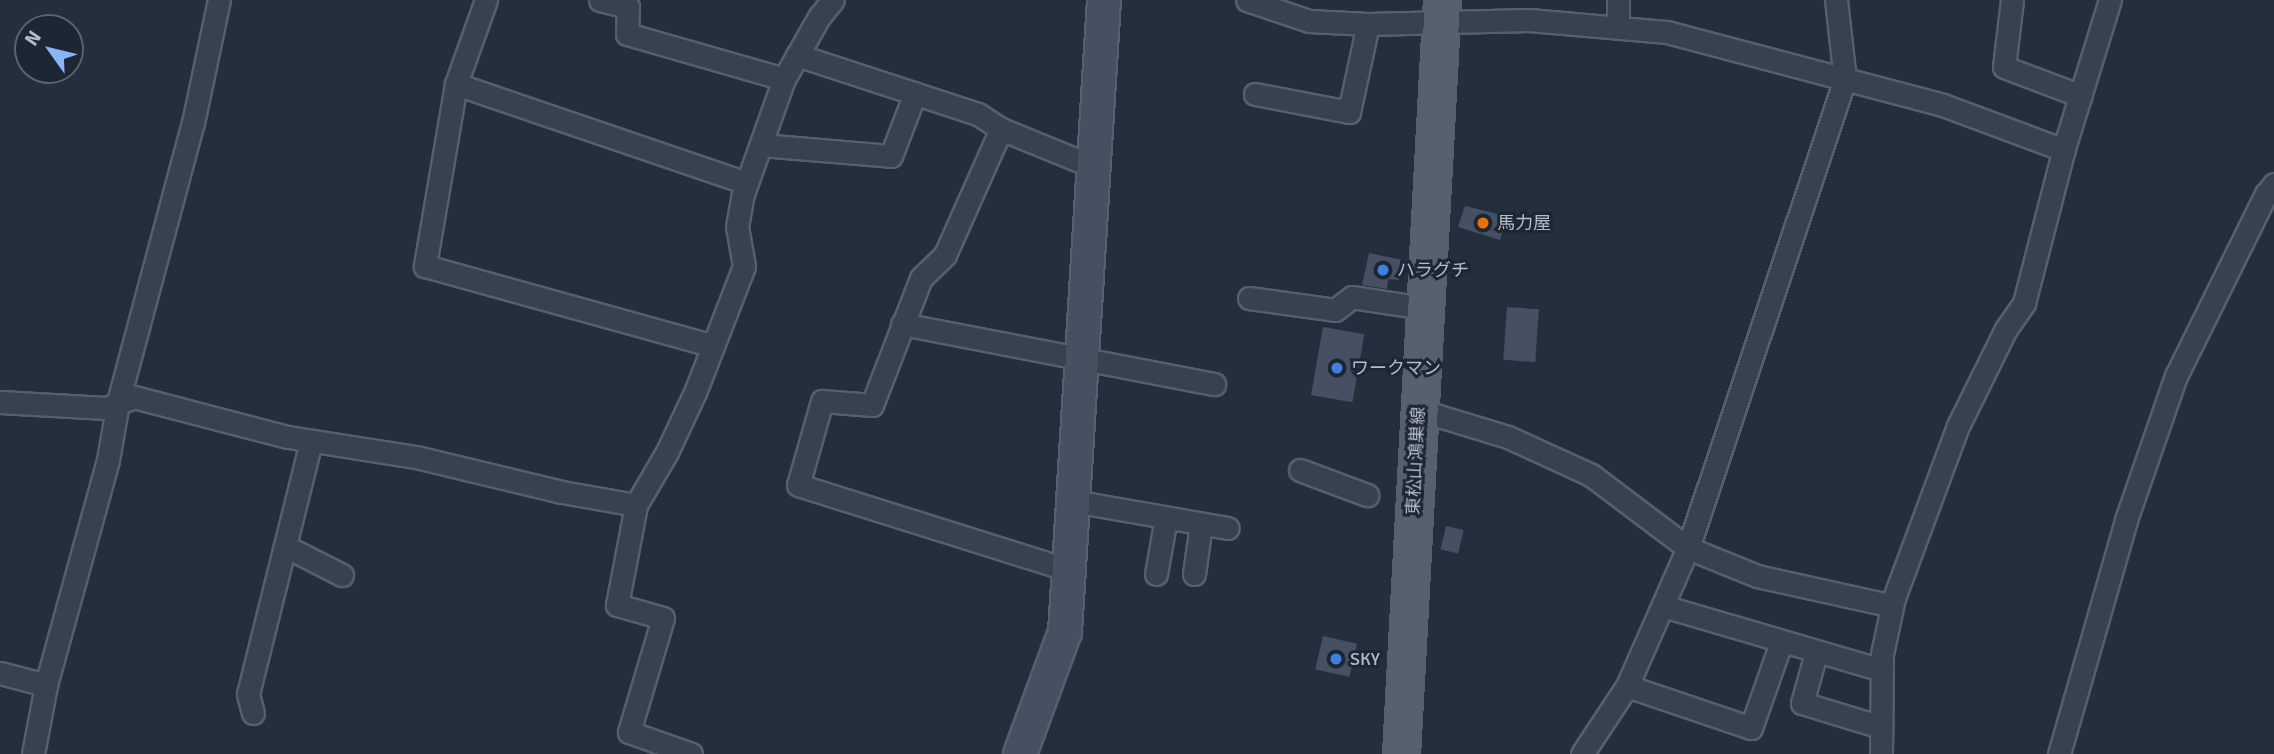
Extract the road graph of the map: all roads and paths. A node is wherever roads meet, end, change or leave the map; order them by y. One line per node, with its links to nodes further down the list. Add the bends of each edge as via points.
1 (219, 0): 34 (street, via 193,123)
2 (486, 0): 17 (street)
3 (600, 0): 15 (street, via 628,7 626,34)
4 (833, 0): 14 (street)
5 (1104, 0): 24 (street)
6 (1247, 0): 12 (street, via 1309,21)
7 (1618, 0): 13 (street)
8 (1836, 0): 16 (street)
9 (2012, 0): 20 (street, via 2004,67)
10 (2110, 0): 20 (street)
11 (1442, 11): 12 (street); 13 (street); 28 (main road, 東松山鴻巣線)
12 (1368, 24): 19 (street, via 1349,112)
13 (1618, 27): 16 (street, via 1667,32)
14 (797, 55): 15 (street); 18 (street)
15 (784, 79): 22 (street)
16 (1845, 80): 23 (street, via 1943,105); 45 (street)
17 (456, 84): 25 (street); 30 (street, via 425,266)
18 (915, 93): 21 (street, via 978,114); 22 (street, via 891,156)
19 (1255, 94)
20 (2081, 96): 23 (street)
21 (1001, 129): 24 (street); 29 (street, via 945,256 921,278)
22 (761, 145): 25 (street)
23 (2064, 150): 51 (street, via 2024,303 2006,329 1958,426)
24 (1094, 167): 31 (street)
25 (747, 183): 30 (street, via 737,227 744,266)
26 (2274, 184): 66 (street, via 2176,376 2126,520)
27 (1249, 298): 28 (street, via 1335,310 1352,297)
28 (1424, 308): 35 (main road, 東松山鴻巣線)
29 (902, 324): 31 (street); 46 (street, via 872,405 822,401 798,485)
30 (713, 346): 40 (street, via 667,452)
31 (1082, 357): 32 (street); 39 (street)
32 (1214, 384)
33 (0, 402): 34 (street, via 106,408)
34 (118, 402): 36 (street, via 134,397); 56 (street, via 108,460)
35 (1419, 410): 45 (street, via 1507,437 1591,475); 63 (main road, 東松山鴻巣線)
36 (311, 441): 40 (street, via 416,457); 44 (street)
37 (1300, 470): 38 (street)
38 (1367, 495)
39 (1073, 501): 41 (street); 46 (street)
40 (636, 505): 61 (street, via 617,605 663,618 629,732)
41 (1166, 518): 42 (street); 47 (street)
42 (1200, 524): 43 (street); 48 (street)
43 (1228, 528)
44 (285, 546): 49 (street); 58 (street, via 248,694)
45 (1688, 548): 50 (street); 51 (street, via 1757,576)
46 (1069, 570): 62 (street, via 1065,632)
47 (1156, 574)
48 (1194, 574)
49 (342, 575)
50 (1662, 606): 52 (street); 57 (street)
51 (1892, 606): 54 (street)
52 (1782, 643): 53 (street); 57 (street, via 1751,728)
53 (1816, 653): 54 (street); 59 (street, via 1802,703)
54 (1882, 670): 59 (street)
55 (0, 673): 56 (street)
56 (46, 685): 60 (street)
57 (1627, 686): 64 (street)
58 (253, 713)
59 (1881, 727): 65 (street)
60 (33, 754)
61 (691, 754)
62 (1020, 754)
63 (1401, 754)
64 (1582, 754)
65 (1881, 754)
66 (2059, 754)

